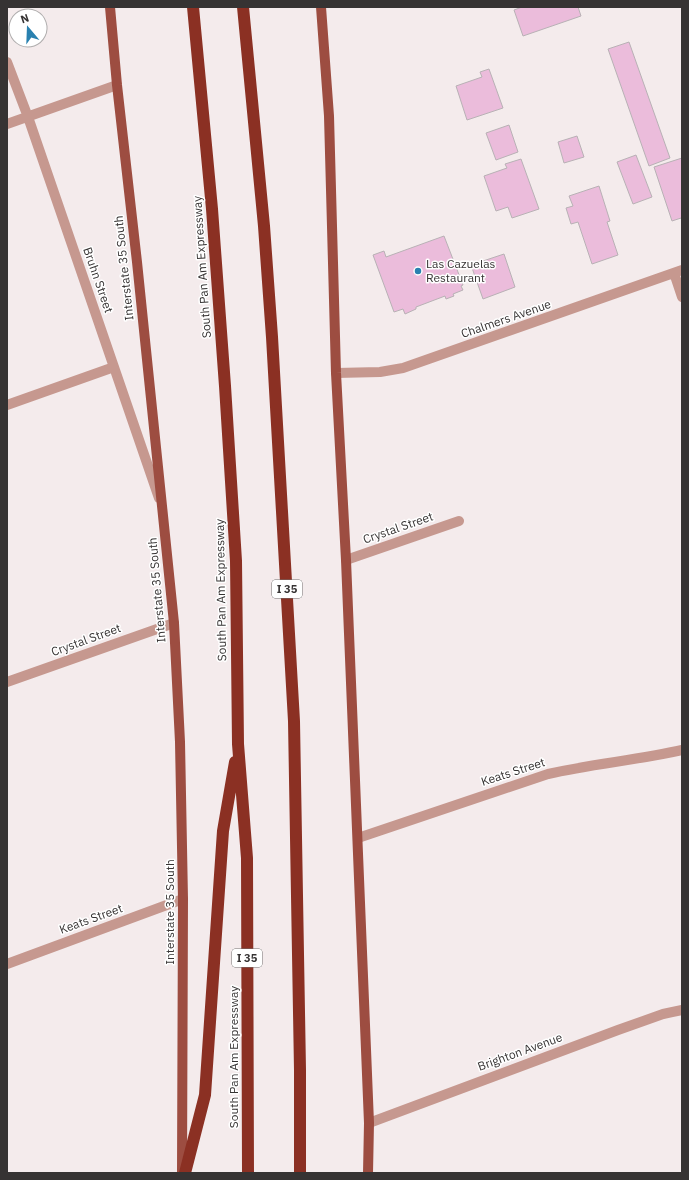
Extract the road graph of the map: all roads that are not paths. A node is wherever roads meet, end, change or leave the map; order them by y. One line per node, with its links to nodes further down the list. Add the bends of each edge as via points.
1 (193, 7): 19 (highway, South Pan Am Expressway / I 35, via 212,209 235,545)
2 (243, 7): 28 (highway, I 35, via 271,321 294,721)
3 (321, 7): 12 (main road, via 328,116)
4 (111, 8): 6 (main road, Interstate 35 South)
5 (7, 62): 7 (street, Bruhn Street)
6 (117, 85): 7 (street); 14 (main road, Interstate 35 South)
7 (28, 117): 8 (street); 11 (street, Bruhn Street)
8 (7, 124)
9 (678, 272): 10 (street); 12 (street, Chalmers Avenue, via 403,368 380,372)
10 (682, 297)
11 (114, 367): 13 (street); 14 (street, Bruhn Street)
12 (336, 373): 16 (main road)
13 (7, 405)
14 (162, 507): 17 (main road, Interstate 35 South)
15 (459, 521): 16 (street, Crystal Street)
16 (346, 560): 21 (main road)
17 (174, 623): 18 (street, Crystal Street); 22 (main road, Interstate 35 South, via 180,742)
18 (7, 682)
19 (238, 744): 26 (highway, via 223,831 205,1095); 27 (highway, South Pan Am Expressway / I 35, via 247,858)
20 (681, 753): 21 (street, Keats Street, via 548,774)
21 (358, 838): 25 (main road)
22 (183, 899): 23 (street, Keats Street); 26 (main road, Interstate 35 South)
23 (7, 964)
24 (682, 1010): 25 (street, Brighton Avenue, via 618,1030)
25 (369, 1123): 29 (main road)
26 (184, 1173)
27 (248, 1173)
28 (300, 1173)
29 (368, 1173)

